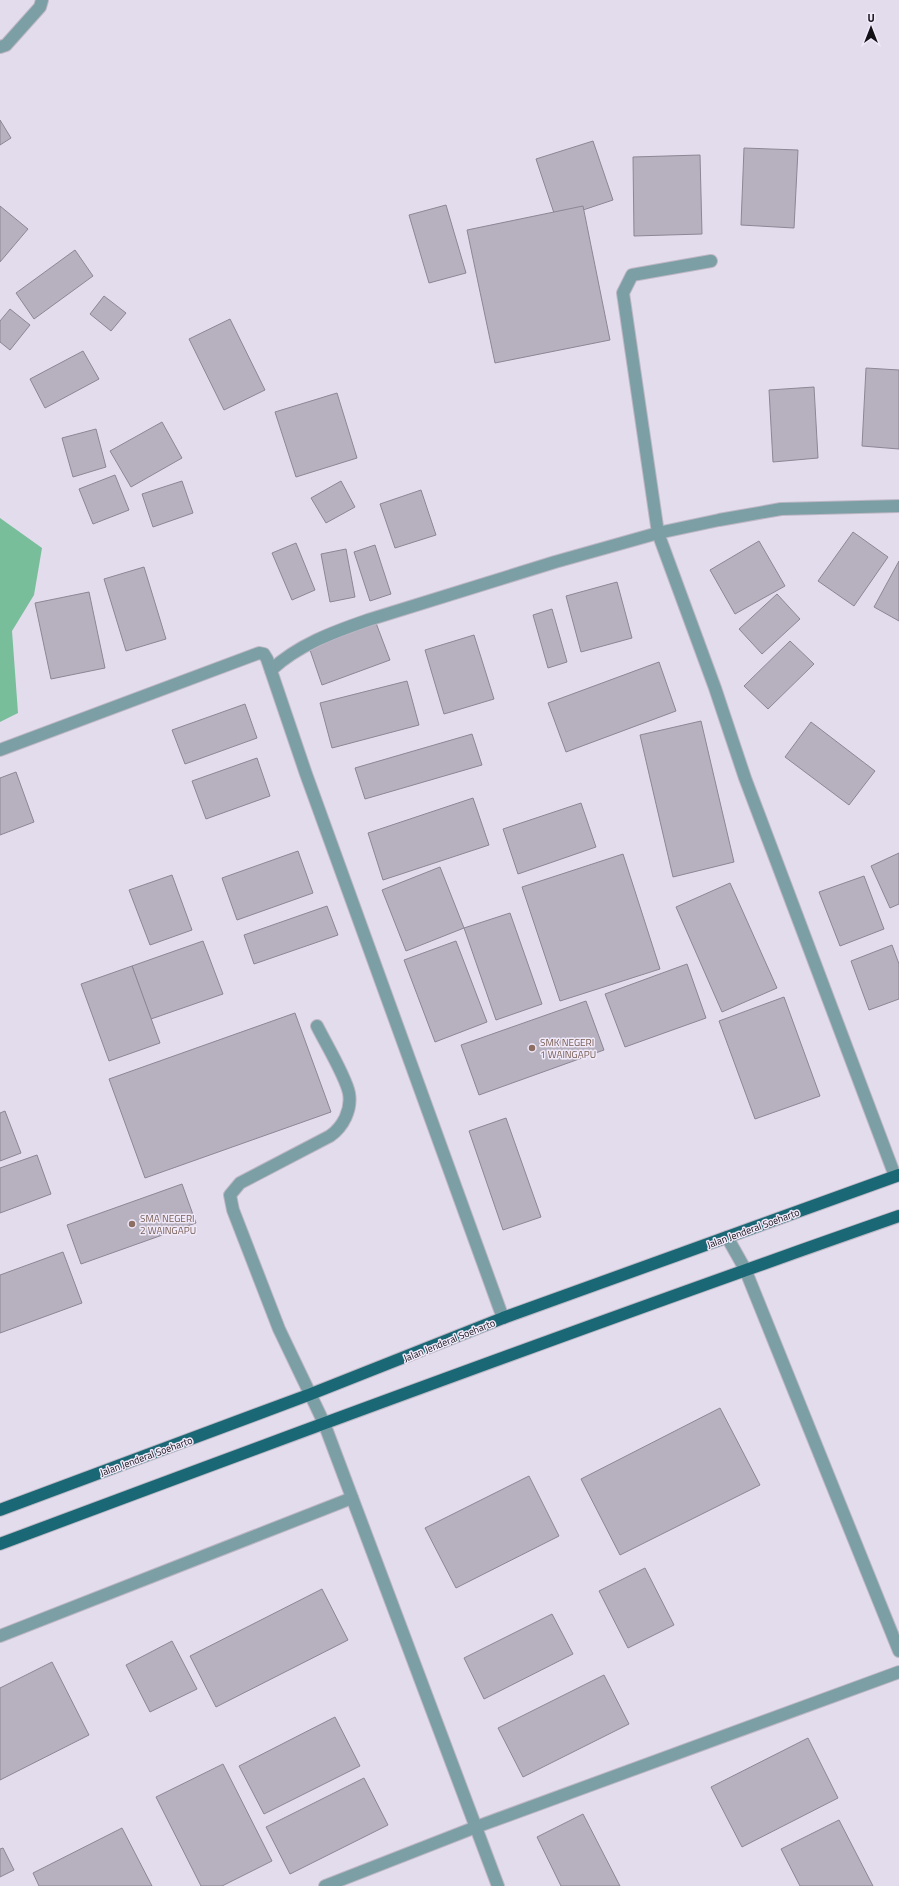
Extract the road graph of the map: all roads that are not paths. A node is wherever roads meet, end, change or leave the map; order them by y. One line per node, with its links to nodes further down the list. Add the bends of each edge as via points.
1 (42, 0): 2 (street, via 40,7 6,45)
2 (0, 47)
3 (711, 261): 5 (street, via 632,275 623,293)
4 (899, 506): 5 (street, via 781,509)
5 (658, 533): 6 (street, via 338,630 284,658); 9 (street, via 745,778)
6 (271, 670): 7 (street, via 264,654 259,653); 13 (street, via 306,774)
7 (0, 750)
8 (317, 1026): 14 (street, via 349,1094 346,1117 338,1131 240,1183 230,1195 233,1210 279,1329)
9 (897, 1175): 11 (main road, Jalan Jenderal Soeharto)
10 (899, 1216): 12 (main road)
11 (726, 1237): 12 (street); 13 (main road, Jalan Jenderal Soeharto)
12 (745, 1269): 15 (main road); 19 (street)
13 (503, 1318): 14 (main road, Jalan Jenderal Soeharto)
14 (311, 1394): 15 (street); 17 (main road, Jalan Jenderal Soeharto)
15 (324, 1423): 16 (street); 18 (main road)
16 (352, 1498): 20 (street); 23 (street)
17 (0, 1510)
18 (0, 1544)
19 (895, 1629): 21 (street)
20 (0, 1636)
21 (899, 1651)
22 (899, 1672): 23 (street)
23 (476, 1827): 24 (street); 25 (street)
24 (325, 1886)
25 (498, 1886)

